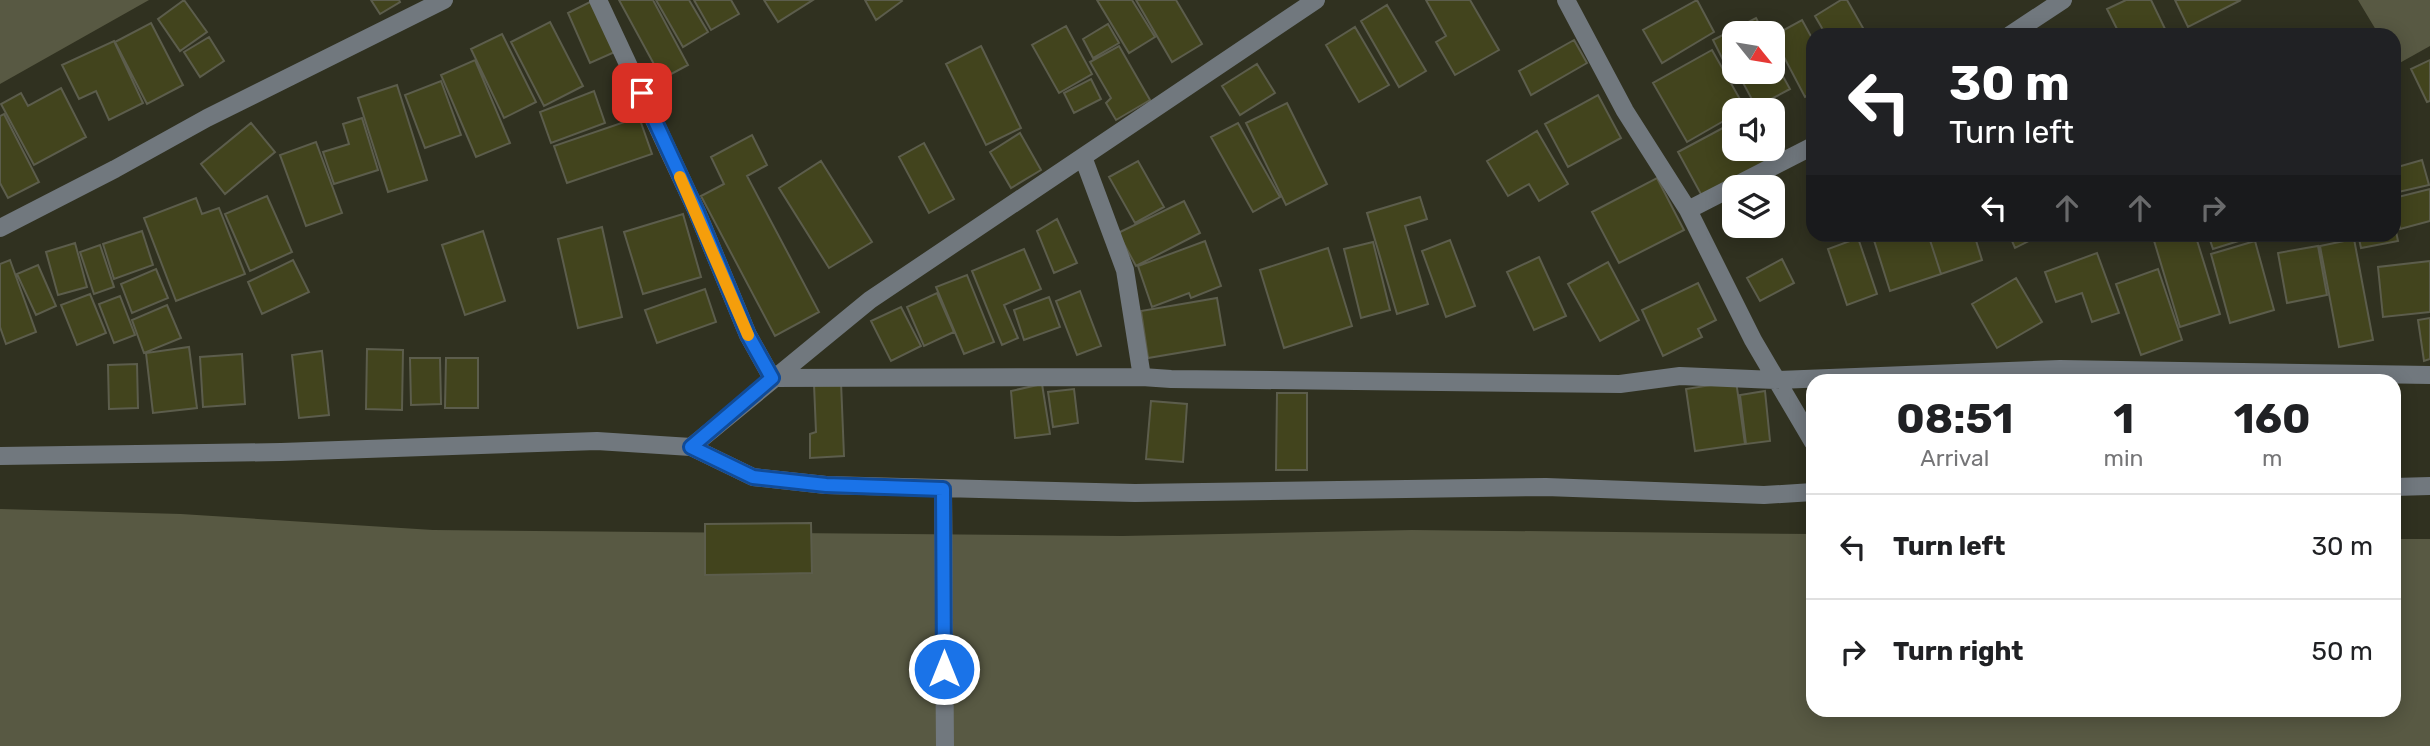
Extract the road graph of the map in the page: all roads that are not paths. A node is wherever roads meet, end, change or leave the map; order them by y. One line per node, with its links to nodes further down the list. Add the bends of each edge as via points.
1 (444, 0): 10 (street)
2 (598, 0): 16 (street, via 697,212 748,335)
3 (1316, 0): 8 (street)
4 (1566, 0): 9 (street, via 1625,111)
5 (2063, 0): 6 (street)
6 (2021, 28)
7 (1806, 150): 9 (street)
8 (1083, 157): 15 (street, via 1125,270); 16 (street, via 870,300)
9 (1688, 211): 18 (street)
10 (0, 228)
11 (1930, 374): 12 (street, via 2060,369)
12 (2324, 374)
13 (2401, 375): 14 (street)
14 (2430, 376)
15 (1142, 377): 16 (street); 18 (street, via 1516,384 1620,384 1681,376)
16 (772, 378): 20 (street)
17 (1806, 379): 18 (street)
18 (1775, 380): 19 (street)
19 (1806, 431)
20 (691, 447): 21 (street, via 597,442); 24 (street, via 753,477)
21 (0, 456)
22 (2430, 486): 23 (street)
23 (2401, 487)
24 (943, 489): 25 (street, via 1135,493 1546,487); 26 (street)
25 (1806, 492)
26 (944, 746)

